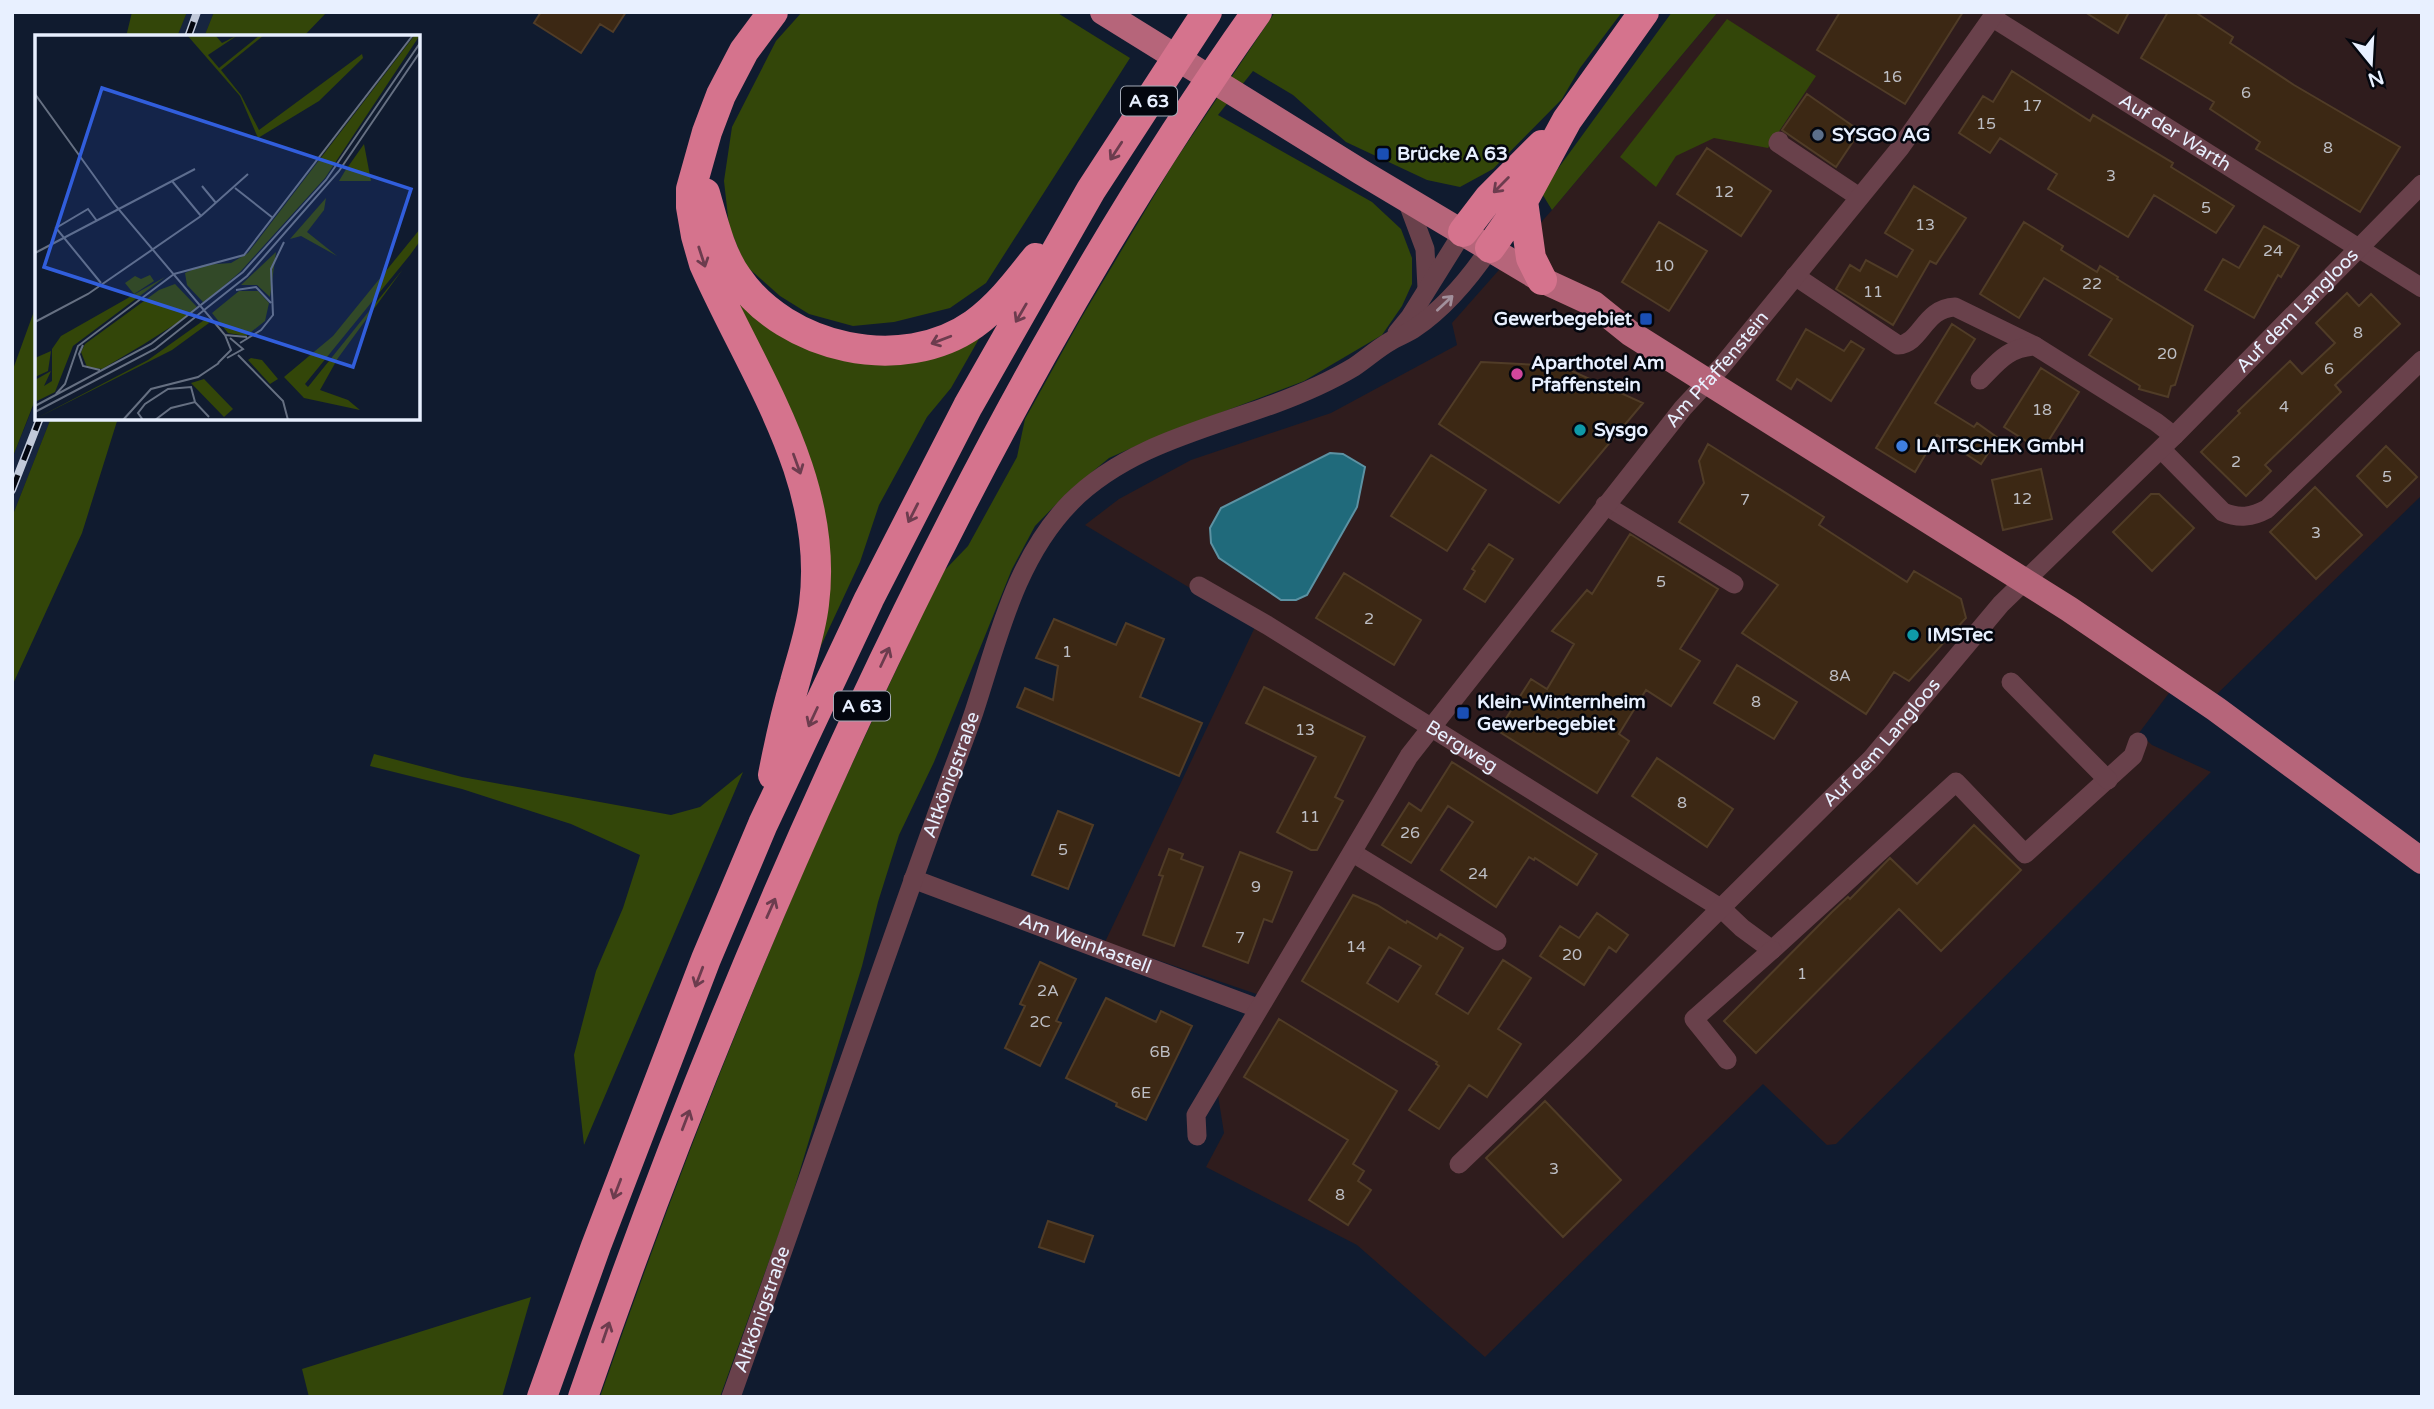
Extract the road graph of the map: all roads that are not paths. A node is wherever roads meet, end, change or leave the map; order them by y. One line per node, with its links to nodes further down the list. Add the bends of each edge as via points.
1 (773, 12): 9 (highway, via 744,51 722,95)
2 (1103, 12): 13 (main road)
3 (1207, 12): 11 (highway, A 63, one-way to 11)
4 (1257, 12): 48 (highway, A 63, one-way to 4, via 625,1275 751,953 902,622 1003,424 1122,215)
5 (1644, 12): 7 (highway)
6 (1994, 15): 12 (street, Am Pfaffenstein); 17 (street, Auf der Warth)
7 (1567, 120): 14 (highway); 15 (highway, one-way to 15, via 1489,198)
8 (1779, 141): 12 (street)
9 (699, 167): 11 (highway, one-way to 9, via 1000,303 973,325 946,340 878,351 838,345 807,333 784,322 750,294 723,251); 36 (highway, one-way to 36, via 691,189 691,207 701,255 781,422 811,511 817,554 807,645 783,723)
10 (2422, 184): 17 (street, Auf dem Langloos)
11 (1091, 190): 36 (highway, A 63, one-way to 36, via 962,418 869,599)
12 (1860, 197): 18 (street, Am Pfaffenstein)
13 (1406, 198): 15 (main road); 20 (street, via 1425,249)
14 (1522, 201): 16 (highway); 19 (highway, via 1531,258)
15 (1463, 232): 16 (main road); 20 (street, Altkönigstraße)
16 (1490, 248): 19 (main road); 22 (street, Altkönigstraße, one-way to 16, via 1444,304)
17 (2357, 249): 21 (street, Auf der Warth); 27 (street, Auf dem Langloos)
18 (1795, 276): 23 (street, via 1898,345 1911,340 1936,311 1955,307); 26 (street, Am Pfaffenstein)
19 (1542, 280): 26 (main road, via 1594,304 1630,333)
20 (1427, 288): 22 (street, Altkönigstraße)
21 (2422, 288)
22 (1390, 342): 39 (street, Altkönigstraße, via 1331,380 1134,456 1071,502 1038,543 1020,578)
23 (2035, 345): 25 (street, via 2010,351); 27 (street, via 2156,422)
24 (2422, 360): 27 (street, via 2257,515 2234,517 2223,512)
25 (1980, 380)
26 (1707, 381): 28 (street, Am Pfaffenstein); 29 (main road)
27 (2167, 443): 29 (street, Auf dem Langloos)
28 (1605, 505): 30 (street); 33 (street, Am Pfaffenstein)
29 (2026, 580): 38 (main road, via 2216,709); 40 (street, Auf dem Langloos, via 1871,759)
30 (1734, 584)
31 (1199, 586): 33 (street, Bergweg)
32 (2011, 681): 35 (street)
33 (1430, 727): 37 (street, Am Pfaffenstein); 40 (street, Bergweg)
34 (2138, 741): 35 (street, via 2133,756)
35 (2108, 780): 42 (street, via 2025,854 1956,782)
36 (763, 824): 47 (highway, A 63, one-way to 47, via 656,1086)
37 (1353, 853): 41 (street); 43 (street)
38 (2422, 861)
39 (913, 879): 43 (street, Am Weinkastell); 49 (street, Altkönigstraße)
40 (1722, 909): 42 (street, Bergweg); 46 (street, Auf dem Langloos)
41 (1497, 942)
42 (1772, 950): 44 (street, via 1694,1019)
43 (1257, 1008): 45 (street, via 1196,1115)
44 (1727, 1060)
45 (1197, 1136)
46 (1459, 1164)
47 (542, 1397)
48 (583, 1397)
49 (731, 1397)

